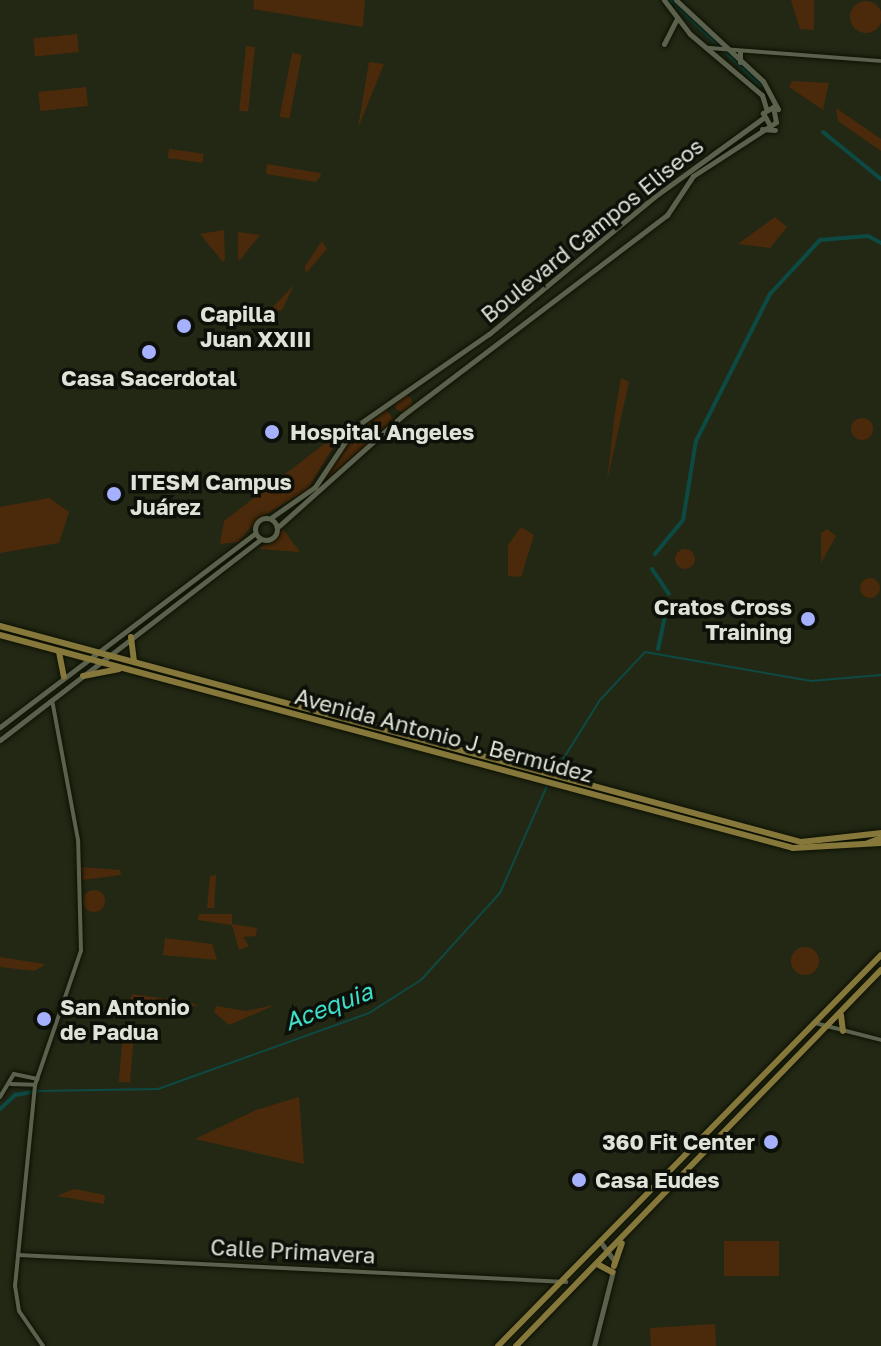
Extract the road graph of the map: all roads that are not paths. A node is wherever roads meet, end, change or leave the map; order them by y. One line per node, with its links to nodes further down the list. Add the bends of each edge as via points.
1 (664, 0): 3 (main road)
2 (676, 0): 6 (main road)
3 (675, 19): 4 (main road, via 675,34); 5 (main road)
4 (664, 44)
5 (709, 48): 6 (street); 10 (main road, via 762,95)
6 (721, 50): 7 (street); 9 (main road)
7 (740, 51): 8 (street); 9 (main road)
8 (881, 61)
9 (740, 63): 11 (main road, via 769,88)
10 (766, 108): 11 (main road); 12 (main road)
11 (778, 110): 13 (main road, via 778,120)
12 (763, 118): 13 (main road); 16 (main road, Boulevard Campos Eliseos, via 654,197 489,334 401,392 341,441 315,487)
13 (769, 124): 14 (main road, Boulevard Campos Eliseos)
14 (757, 130): 15 (main road); 17 (main road, Boulevard Campos Eliseos, via 693,176 671,211 573,292 419,403)
15 (775, 130)
16 (272, 517): 17 (main road); 18 (main road, Boulevard Campos Eliseos)
17 (279, 526): 19 (main road, Boulevard Campos Eliseos)
18 (254, 534): 19 (main road); 20 (main road, Boulevard Campos Eliseos)
19 (260, 540): 21 (main road, Boulevard Campos Eliseos)
20 (167, 599): 21 (main road); 26 (main road, Boulevard Campos Eliseos)
21 (171, 605): 24 (main road, Boulevard Campos Eliseos)
22 (0, 626): 26 (main road, Avenida Antonio J. Bermúdez)
23 (0, 635): 25 (main road, Avenida Antonio J. Bermúdez)
24 (131, 637): 27 (main road, Boulevard Campos Eliseos); 30 (main road)
25 (56, 650): 28 (main road, Avenida Antonio J. Bermúdez); 33 (main road, via 67,664)
26 (98, 651): 27 (main road, Avenida Antonio J. Bermúdez); 28 (main road, Boulevard Campos Eliseos)
27 (109, 654): 29 (main road, Boulevard Campos Eliseos); 30 (main road, Avenida Antonio J. Bermúdez)
28 (89, 658): 29 (main road, Avenida Antonio J. Bermúdez); 32 (main road, Boulevard Campos Eliseos)
29 (101, 661): 31 (main road, Avenida Antonio J. Bermúdez); 34 (main road, Boulevard Campos Eliseos)
30 (134, 661): 36 (main road, Avenida Antonio J. Bermúdez)
31 (127, 668): 34 (main road); 37 (main road, Avenida Antonio J. Bermúdez)
32 (72, 671): 33 (main road, Boulevard Campos Eliseos); 34 (main road)
33 (64, 677): 38 (main road, Boulevard Campos Eliseos)
34 (80, 678): 35 (main road, Boulevard Campos Eliseos)
35 (52, 699): 39 (main road, Boulevard Campos Eliseos); 49 (street, via 78,840 81,951)
36 (312, 708): 37 (main road); 40 (main road, Avenida Antonio J. Bermúdez)
37 (309, 718): 40 (main road, Avenida Antonio J. Bermúdez)
38 (0, 727)
39 (0, 740)
40 (552, 778): 41 (main road, via 806,843); 41 (main road, Avenida Antonio J. Bermúdez, via 803,850)
41 (881, 838)
42 (881, 955): 45 (main road)
43 (881, 970): 44 (main road)
44 (841, 1014): 46 (main road); 47 (main road)
45 (815, 1023): 46 (street); 52 (main road)
46 (829, 1026): 47 (street); 54 (main road)
47 (843, 1031): 48 (street)
48 (881, 1040)
49 (36, 1082): 50 (street); 50 (street, via 14,1074); 59 (street)
50 (11, 1084): 51 (street)
51 (0, 1097)
52 (727, 1115): 53 (main road); 54 (main road)
53 (717, 1125): 55 (main road); 57 (main road)
54 (732, 1127): 55 (main road)
55 (723, 1137): 56 (main road)
56 (622, 1242): 58 (main road); 61 (main road)
57 (602, 1244): 58 (main road); 62 (main road)
58 (612, 1252): 60 (main road); 61 (main road)
59 (18, 1255): 62 (street, Calle Primavera); 63 (street, via 17,1308)
60 (599, 1265): 61 (main road); 65 (main road)
61 (613, 1269): 66 (main road)
62 (566, 1282): 64 (main road)
63 (43, 1346)
64 (498, 1346)
65 (516, 1346)
66 (594, 1346)

